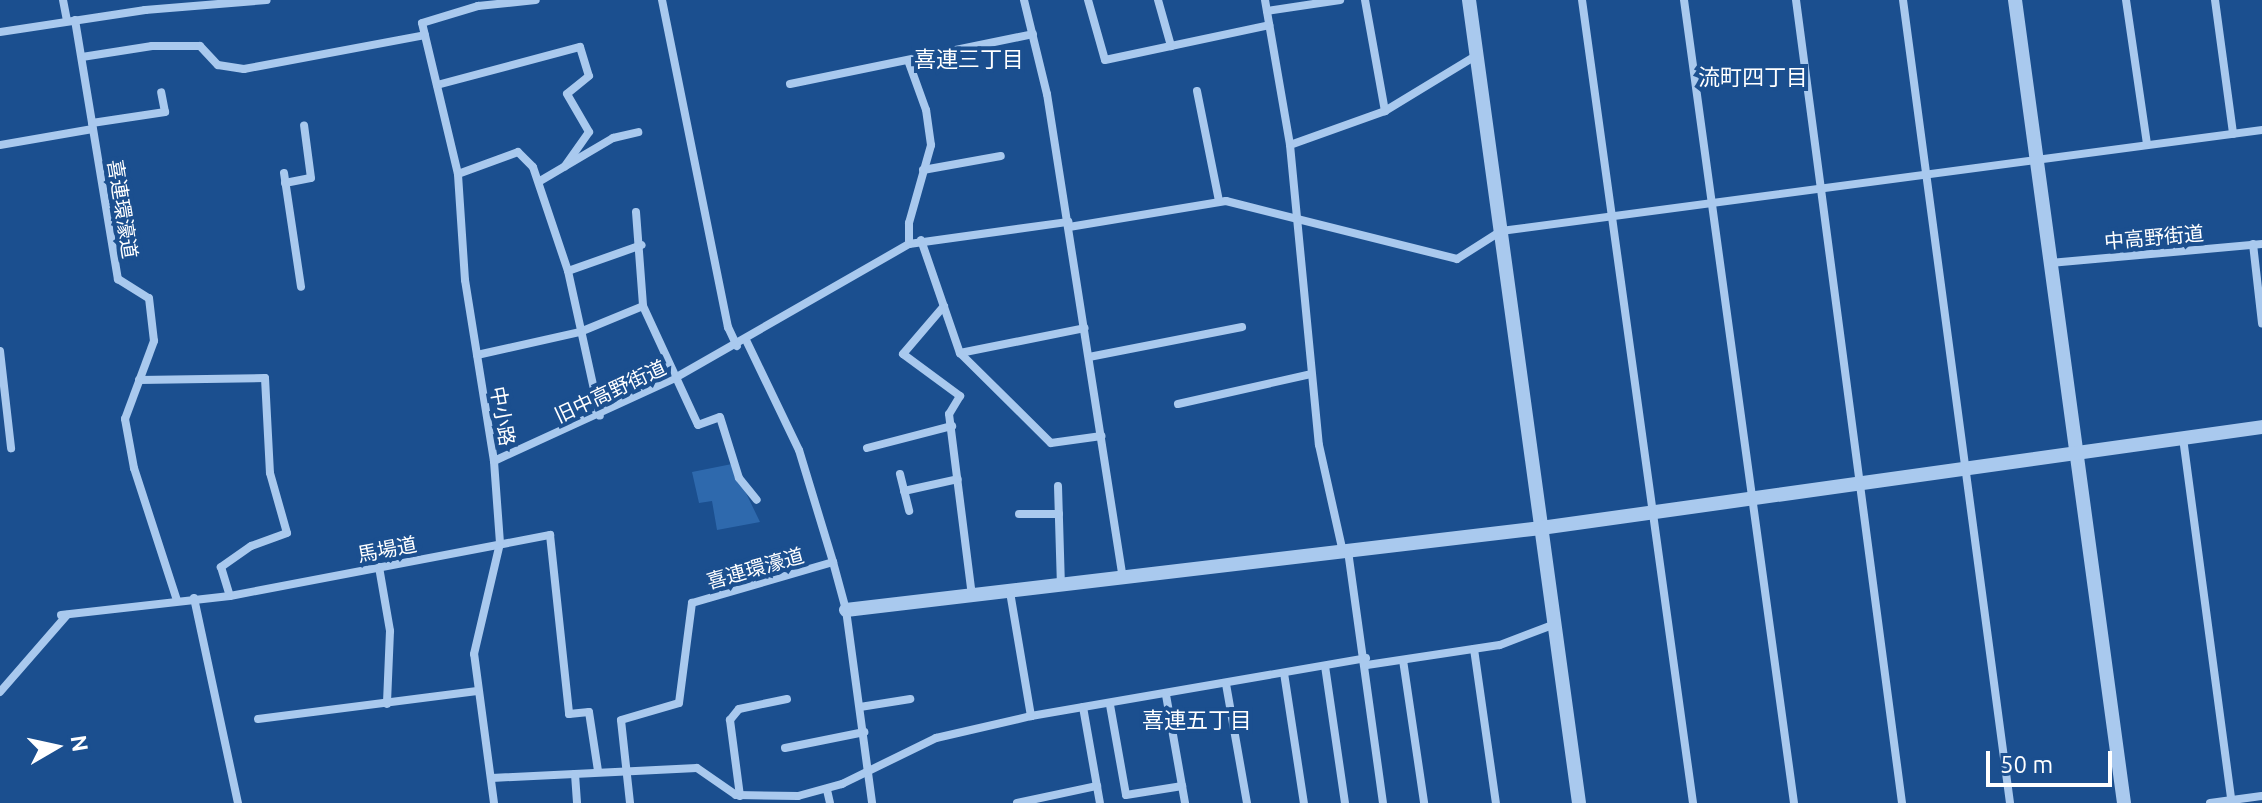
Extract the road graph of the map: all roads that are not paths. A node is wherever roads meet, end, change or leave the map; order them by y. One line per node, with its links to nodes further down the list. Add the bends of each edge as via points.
1 (63, 0): 21 (street, 喜連環濠道)
2 (267, 0): 19 (street)
3 (536, 0): 25 (street, 中小路, via 478,6 422,23)
4 (662, 0): 72 (street, via 728,327)
5 (1024, 0): 24 (street)
6 (1088, 0): 26 (street, via 1105,60)
7 (1158, 0): 26 (street)
8 (1265, 0): 20 (street)
9 (1340, 0): 20 (street)
10 (1365, 0): 34 (street)
11 (1469, 0): 27 (street)
12 (1582, 0): 55 (street)
13 (1684, 0): 52 (street)
14 (1796, 0): 50 (street)
15 (1903, 0): 47 (street)
16 (2015, 0): 44 (street)
17 (2126, 0): 40 (street)
18 (2215, 0): 39 (street)
19 (144, 5): 21 (street)
20 (1267, 11): 22 (street)
21 (71, 20): 23 (street); 28 (street, 喜連環濠道)
22 (1269, 25): 26 (street); 42 (street)
23 (0, 32)
24 (1033, 34): 29 (street); 56 (street)
25 (425, 35): 28 (street, via 230,70 200,46 152,46); 31 (street, 中小路)
26 (1171, 46)
27 (1477, 55): 34 (street); 57 (street)
28 (82, 57): 36 (street, 喜連環濠道)
29 (909, 63): 30 (street); 46 (street, via 926,110 931,145)
30 (790, 84)
31 (437, 85): 45 (street, via 580,47 589,76 567,94 589,132); 48 (street, 中小路)
32 (1197, 91): 51 (street)
33 (161, 92): 36 (street, via 165,112)
34 (1385, 111): 42 (street)
35 (304, 125): 64 (street, via 311,178 285,178)
36 (93, 126): 41 (street); 79 (street, 喜連環濠道, via 118,279 149,298 154,341)
37 (2262, 130): 39 (street)
38 (638, 132): 45 (street, via 613,138)
39 (2233, 134): 40 (street)
40 (2147, 144): 44 (street)
41 (0, 145)
42 (1290, 145): 54 (street)
43 (1001, 156): 46 (street)
44 (2037, 157): 47 (street); 62 (street)
45 (565, 166): 49 (street)
46 (923, 170): 59 (street)
47 (1929, 172): 50 (street); 90 (street)
48 (458, 174): 49 (street, via 518,152); 75 (street, 中小路)
49 (540, 181): 63 (street)
50 (1823, 186): 52 (street); 93 (street)
51 (1219, 201): 54 (street); 56 (street)
52 (1713, 202): 55 (street); 96 (street)
53 (636, 212): 61 (street)
54 (1298, 215): 57 (street, via 1457,259); 77 (street)
55 (1614, 216): 57 (street); 99 (street)
56 (1069, 224): 58 (street); 69 (street)
57 (1501, 231): 102 (street)
58 (921, 240): 59 (street); 66 (street)
59 (909, 244): 71 (street)
60 (2258, 244): 62 (street, 中高野街道); 67 (street)
61 (642, 245): 63 (street); 65 (street)
62 (2050, 263): 88 (street)
63 (568, 271): 70 (street)
64 (301, 287)
65 (643, 306): 70 (street); 78 (street)
66 (944, 306): 74 (street); 82 (street, via 903,354 960,396 949,414)
67 (2262, 323)
68 (1242, 327): 76 (street)
69 (1085, 328): 74 (street); 76 (street)
70 (580, 332): 75 (street); 81 (street)
71 (746, 340): 72 (street, 旧中高野街道); 105 (street, 喜連環濠道, via 799,450)
72 (737, 346): 78 (street, 旧中高野街道)
73 (0, 351): 86 (street)
74 (960, 353): 84 (street, via 1051,443)
75 (477, 355): 89 (street, 中小路)
76 (1089, 357): 84 (street)
77 (1311, 374): 80 (street); 104 (street, via 1319,445)
78 (675, 378): 81 (street, 旧中高野街道); 97 (street, via 698,425 720,417 739,478)
79 (139, 380): 110 (street, via 265,378 270,473 287,533 251,546 221,567); 113 (street, 喜連環濠道, via 125,419 134,468)
80 (1178, 404)
81 (600, 416): 89 (street, 旧中高野街道)
82 (952, 426): 87 (street); 92 (street)
83 (2262, 427): 85 (street)
84 (1102, 436): 107 (street)
85 (2183, 438): 88 (street); 145 (street)
86 (11, 448)
87 (867, 448)
88 (2078, 453): 90 (street); 166 (street)
89 (494, 461): 103 (street, 中小路)
90 (1968, 468): 93 (street); 165 (street)
91 (900, 474): 95 (street)
92 (958, 479): 95 (street); 111 (street)
93 (1862, 483): 96 (street); 164 (street)
94 (1058, 486): 101 (street)
95 (904, 491): 98 (street)
96 (1754, 498): 99 (street); 163 (street)
97 (757, 500)
98 (909, 511)
99 (1652, 512): 102 (street); 162 (street)
100 (1019, 514): 101 (street)
101 (1059, 514): 108 (street)
102 (1541, 528): 104 (street); 115 (street)
103 (500, 543): 106 (street, 馬場道); 122 (street, 中小路, via 474,654); 137 (street, 馬場道, via 550,535 569,714 589,712)
104 (1345, 551): 107 (street); 118 (street)
105 (833, 562): 114 (street); 135 (street, 喜連環濠道, via 692,603 684,694 679,703 621,720)
106 (379, 567): 110 (street, 馬場道); 127 (street, via 390,631)
107 (1123, 580): 108 (street)
108 (1061, 587): 109 (street)
109 (1010, 592): 111 (street); 131 (street)
110 (230, 596): 112 (street, 馬場道)
111 (972, 596): 114 (street)
112 (194, 598): 113 (street, 馬場道); 146 (street)
113 (177, 600): 123 (street, via 64,615)
114 (846, 610): 129 (street)
115 (1555, 624): 116 (street); 161 (street)
116 (1474, 649): 117 (street); 160 (street)
117 (1403, 660): 118 (street); 159 (street)
118 (1367, 662): 119 (street); 158 (street, via 1362,671)
119 (1325, 666): 120 (street); 157 (street)
120 (1284, 673): 121 (street); 156 (street)
121 (1226, 684): 124 (street); 155 (street)
122 (477, 691): 127 (street); 139 (street, 中小路)
123 (0, 692)
124 (1166, 695): 128 (street); 141 (street)
125 (787, 699): 144 (street, via 739,709 730,720)
126 (910, 699): 129 (street)
127 (387, 704): 132 (street)
128 (1110, 705): 130 (street); 141 (street, via 1126,795)
129 (860, 707): 133 (street)
130 (1083, 707): 131 (street); 140 (street)
131 (1031, 716): 136 (street, via 936,738)
132 (258, 719)
133 (864, 732): 134 (street); 136 (street)
134 (785, 748)
135 (625, 769): 137 (street); 144 (street, via 697,768); 149 (street, 喜連環濠道)
136 (869, 770): 142 (street); 151 (street)
137 (598, 771): 138 (street)
138 (575, 774): 139 (street); 148 (street)
139 (492, 778): 147 (street, 中小路)
140 (1097, 786): 152 (street); 153 (street)
141 (1182, 786): 154 (street)
142 (827, 790): 144 (street); 150 (street)
143 (2262, 796): 145 (street)
144 (738, 798)
145 (2232, 802): 167 (street)
146 (238, 803)
147 (494, 803)
148 (577, 803)
149 (630, 803)
150 (830, 803)
151 (872, 803)
152 (1017, 803)
153 (1100, 803)
154 (1185, 803)
155 (1247, 803)
156 (1304, 803)
157 (1345, 803)
158 (1383, 803)
159 (1424, 803)
160 (1496, 803)
161 (1579, 803)
162 (1693, 803)
163 (1794, 803)
164 (1902, 803)
165 (2010, 803)
166 (2124, 803)
167 (2210, 803)

